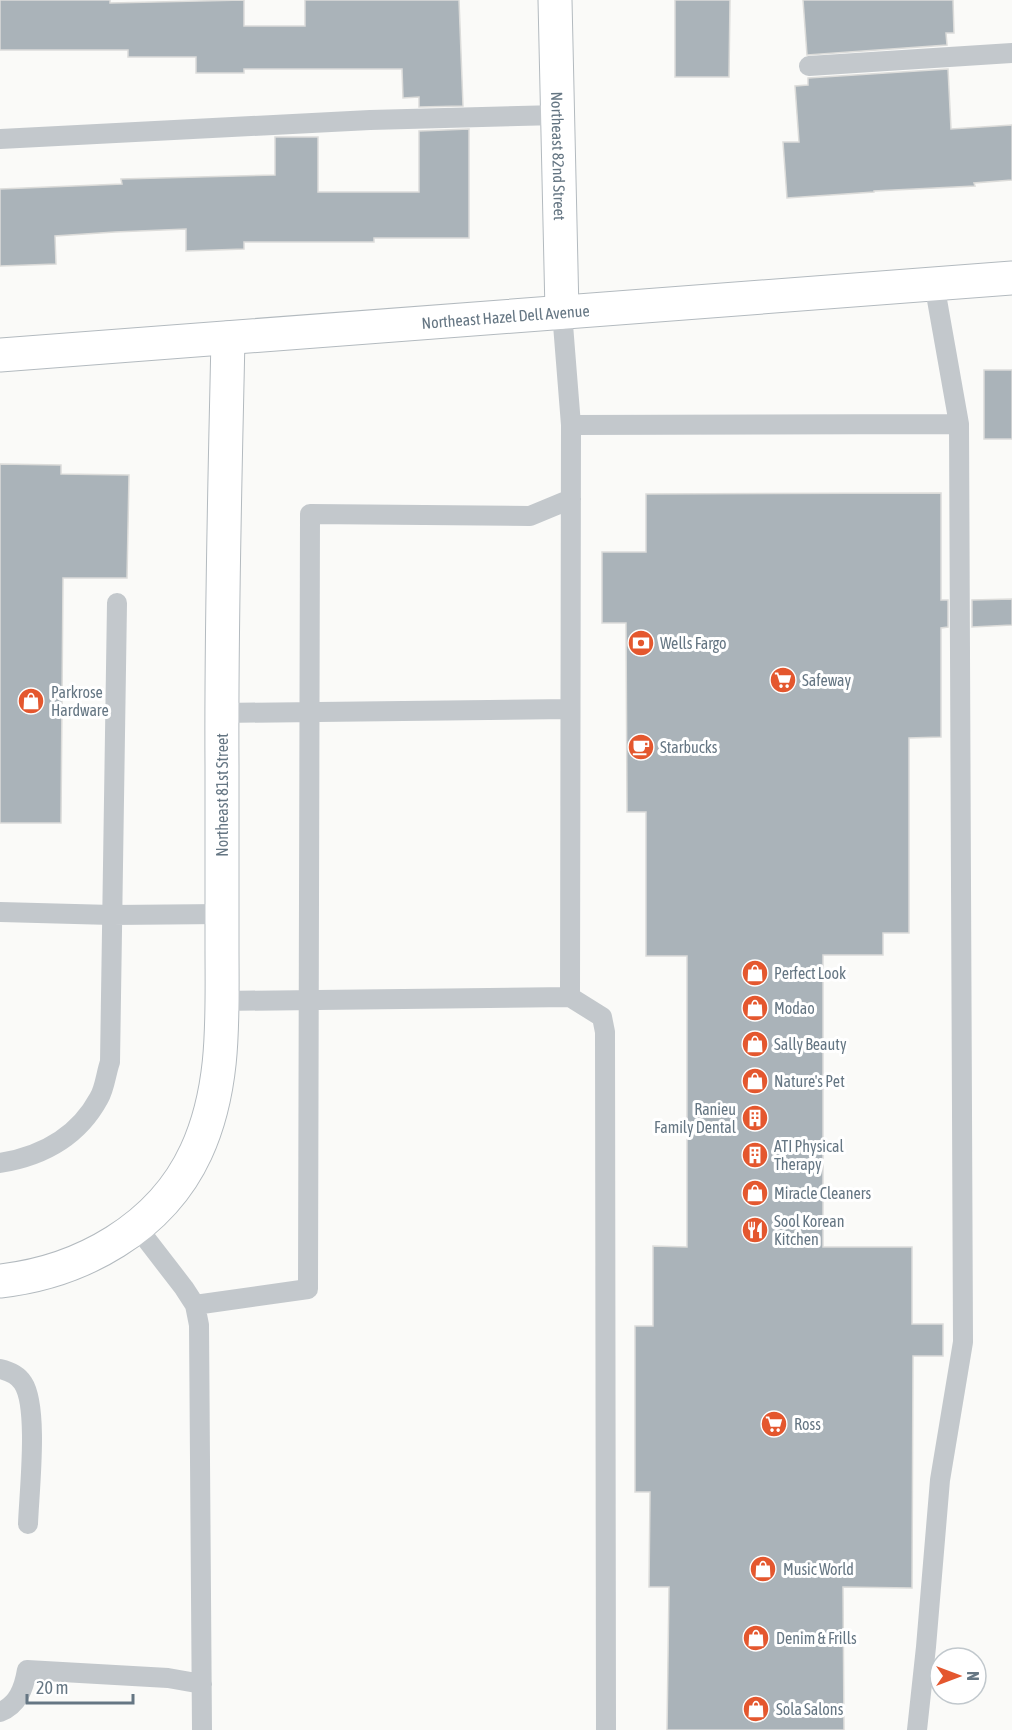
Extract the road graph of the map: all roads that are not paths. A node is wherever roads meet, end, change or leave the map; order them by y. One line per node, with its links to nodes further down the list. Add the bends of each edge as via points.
1 (555, 0): 4 (street, Northeast 82nd Street)
2 (1012, 53): 3 (lane)
3 (809, 66)
4 (558, 115): 5 (lane, via 370,120); 8 (street, Northeast 82nd Street)
5 (0, 139)
6 (1012, 278): 7 (street, Northeast Hazel Dell Avenue)
7 (934, 284): 8 (street, Northeast Hazel Dell Avenue); 11 (lane)
8 (562, 312): 9 (street, Northeast Hazel Dell Avenue); 12 (lane)
9 (228, 338): 10 (street, Northeast Hazel Dell Avenue); 17 (street, Northeast 81st Street)
10 (0, 355)
11 (958, 424): 12 (lane); 34 (lane, via 963,1342 939,1480)
12 (571, 425): 13 (lane)
13 (571, 500): 15 (lane); 16 (lane, via 530,516 310,514)
14 (117, 603): 20 (lane)
15 (570, 709): 16 (lane); 21 (lane)
16 (310, 712): 17 (lane); 22 (lane)
17 (222, 713): 19 (street, Northeast 81st Street)
18 (0, 912): 20 (lane)
19 (222, 914): 20 (lane); 23 (street, Northeast 81st Street)
20 (112, 915): 24 (lane, via 110,1062 100,1096 80,1127 51,1149)
21 (570, 997): 22 (lane); 33 (lane, via 602,1017 605,1032)
22 (309, 1000): 23 (lane); 27 (lane, via 308,1289)
23 (222, 1001): 25 (street, Northeast 81st Street, via 219,1076 206,1130 182,1177)
24 (0, 1163)
25 (137, 1227): 26 (street, Northeast 81st Street, via 111,1246 63,1268); 27 (lane)
26 (0, 1281)
27 (195, 1305): 30 (lane, via 199,1325)
28 (0, 1369): 29 (lane, via 17,1376 29,1400)
29 (28, 1524)
30 (202, 1684): 31 (lane, via 168,1678 27,1670 24,1688 15,1702); 32 (lane)
31 (0, 1712)
32 (202, 1730)
33 (606, 1730)
34 (916, 1730)

